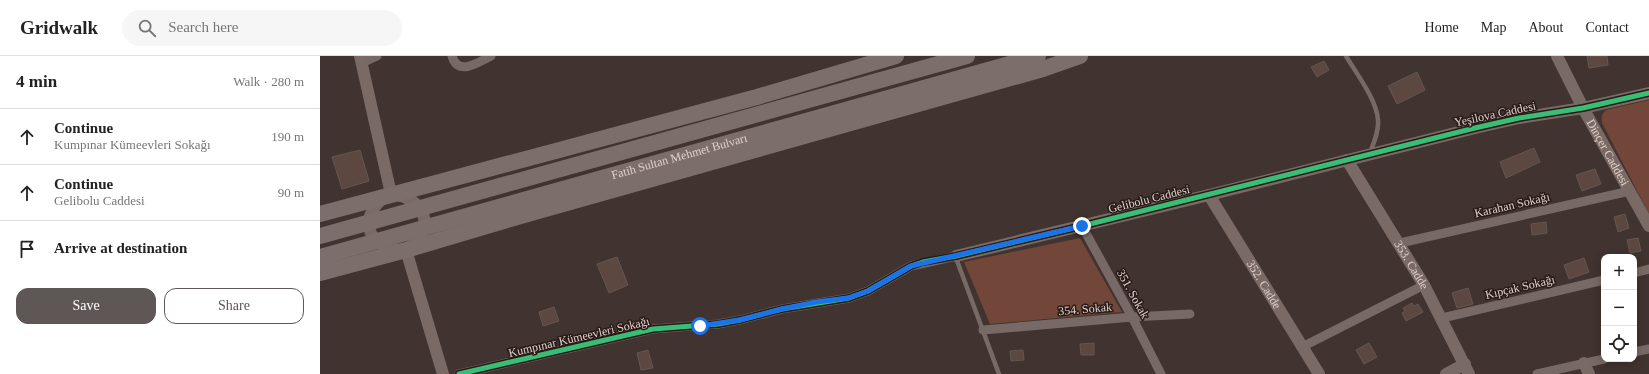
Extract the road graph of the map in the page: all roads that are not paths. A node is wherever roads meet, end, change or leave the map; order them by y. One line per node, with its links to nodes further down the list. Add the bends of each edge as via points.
1 (377, 56): 10 (street)
2 (452, 56): 3 (street, via 456,64 468,68)
3 (491, 56)
4 (896, 56): 16 (highway, via 661,123)
5 (967, 56): 21 (highway, Fatih Sultan Mehmet Bulvarı, bridge)
6 (1038, 56): 25 (highway, Fatih Sultan Mehmet Bulvarı, bridge)
7 (1080, 56): 23 (highway, via 1043,69)
8 (1346, 56): 13 (lane, via 1374,103 1378,119 1376,136)
9 (1557, 56): 12 (street, Dinçer Caddesi)
10 (361, 60): 16 (street)
11 (1649, 92): 12 (street, Yeşilova Caddesi)
12 (1583, 108): 13 (street, Yeşilova Caddesi, via 1512,120); 15 (street, Dinçer Caddesi)
13 (1369, 155): 14 (street, Yeşilova Caddesi)
14 (1347, 160): 17 (street, Gelibolu Caddesi); 22 (street, 353. Cadde)
15 (1630, 191): 20 (street, Dinçer Caddesi); 22 (street, Karahan Sokağı)
16 (391, 194): 18 (highway); 23 (street, via 410,199 422,212 424,230 420,238); 23 (street, via 376,204 371,212 370,230 380,245 388,249)
17 (1209, 195): 19 (street, Gelibolu Caddesi); 35 (street, 352. Cadde)
18 (320, 214)
19 (1082, 226): 24 (street, Gelibolu Caddesi); 32 (street, 351. Sokak)
20 (1649, 226)
21 (320, 236)
22 (1400, 243): 30 (street, 353. Cadde)
23 (406, 250): 28 (highway); 41 (street)
24 (956, 256): 34 (lane); 42 (street, Kumpınar Kümeevleri Sokağı, via 911,266 868,291 848,298 718,324 653,329)
25 (320, 257)
26 (1649, 269): 27 (street)
27 (1637, 272)
28 (320, 273)
29 (1601, 281): 33 (street, Kıpçak Sokağı)
30 (1424, 285): 33 (street, 353. Cadde); 35 (street)
31 (1190, 314): 32 (street, 354. Sokak)
32 (1132, 317): 34 (street, 354. Sokak); 44 (street, 351. Sokak)
33 (1442, 318): 39 (street, 353. Cadde)
34 (983, 330): 43 (lane)
35 (1302, 347): 45 (street, 352. Cadde)
36 (1649, 349): 37 (street)
37 (1637, 351)
38 (1601, 361): 40 (street)
39 (1467, 369): 46 (street)
40 (1587, 369): 47 (street)
41 (442, 374)
42 (459, 374)
43 (999, 374)
44 (1161, 374)
45 (1319, 374)
46 (1446, 374)
47 (1537, 374)

